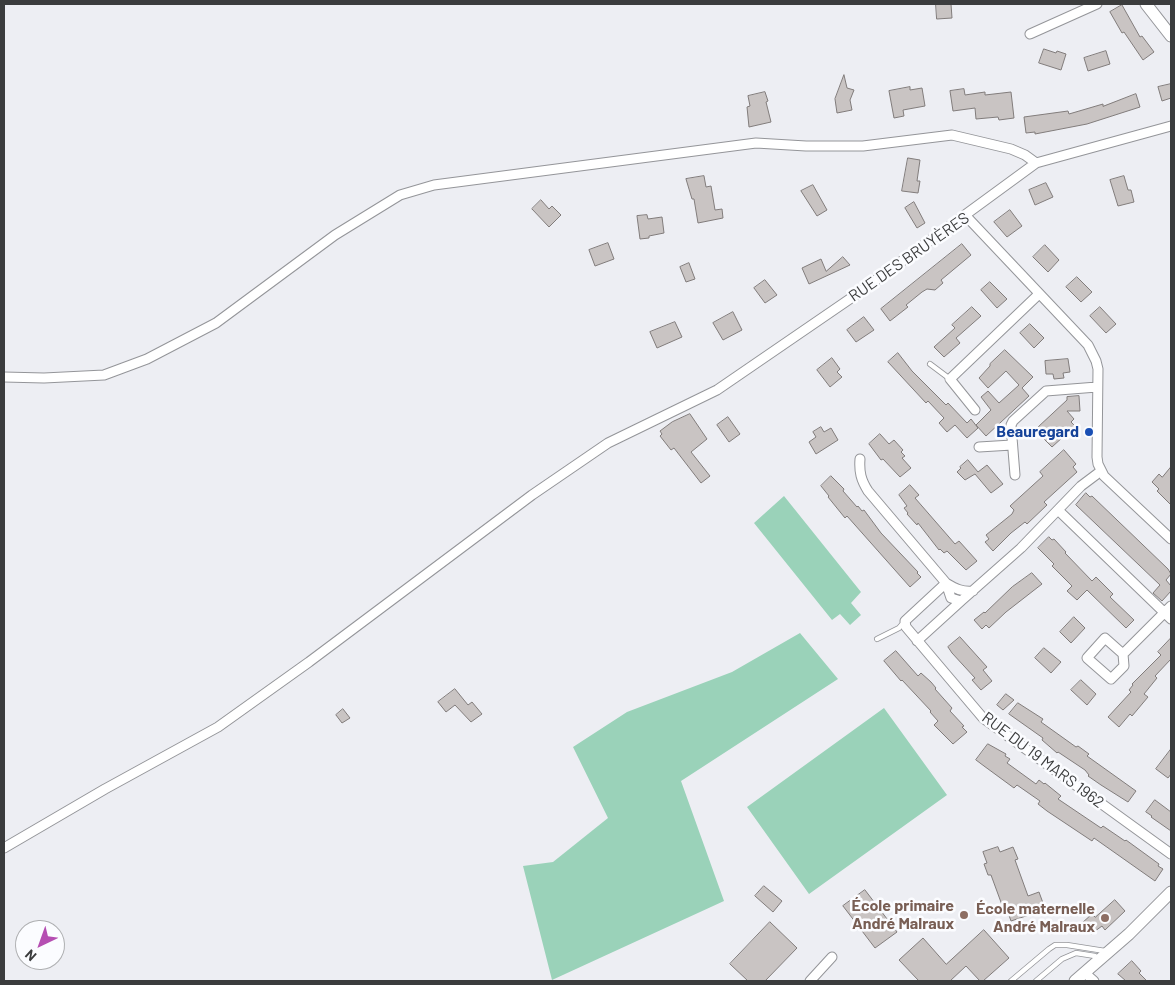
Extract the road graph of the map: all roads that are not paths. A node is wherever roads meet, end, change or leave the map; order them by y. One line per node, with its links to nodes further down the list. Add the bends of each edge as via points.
1 (1097, 4): 3 (street)
2 (1146, 4): 4 (street)
3 (1030, 34)
4 (1171, 36)
5 (1171, 126): 6 (street, RUE DES BRUYÈRES)
6 (1036, 163): 7 (street, RUE DES BRUYÈRES); 10 (street, via 1011,149 952,135 863,146 756,143 434,185 400,195 335,235 216,323 147,359 104,375)
7 (966, 216): 8 (street); 29 (street, RUE DES BRUYÈRES, via 717,390 608,443 532,495 218,727)
8 (1039, 294): 11 (street); 12 (street, via 1088,345 1096,362)
9 (930, 364): 11 (lane)
10 (4, 377)
11 (950, 379): 13 (street)
12 (1098, 387): 14 (street, via 1046,391 1013,421); 17 (street, via 1097,457)
13 (975, 410)
14 (1012, 445): 15 (street); 18 (street)
15 (979, 447)
16 (860, 459): 21 (street, via 859,471 868,491)
17 (1101, 471): 19 (street); 20 (street)
18 (1015, 475)
19 (1058, 510): 22 (street); 24 (street)
20 (1171, 539)
21 (946, 583): 22 (street, via 966,592); 23 (street, via 951,598); 25 (street)
22 (973, 590): 23 (street)
23 (961, 601): 27 (street)
24 (1169, 613): 28 (street)
25 (905, 621): 26 (lane, via 899,628); 27 (street, RUE DU 19 MARS 1962)
26 (877, 639)
27 (917, 641): 30 (street, RUE DU 19 MARS 1962, via 983,718)
28 (1123, 654): 28 (street, via 1124,666 1111,680 1087,658 1105,638)
29 (4, 848)
30 (1171, 854)
31 (1171, 892): 33 (street)
32 (832, 957): 35 (street)
33 (1104, 957): 34 (street); 36 (lane, via 1105,951 1056,945); 37 (lane, via 1076,952 1062,959)
34 (1085, 972): 38 (street); 39 (street)
35 (810, 981)
36 (1011, 981)
37 (1036, 981)
38 (1075, 981)
39 (1094, 981)

